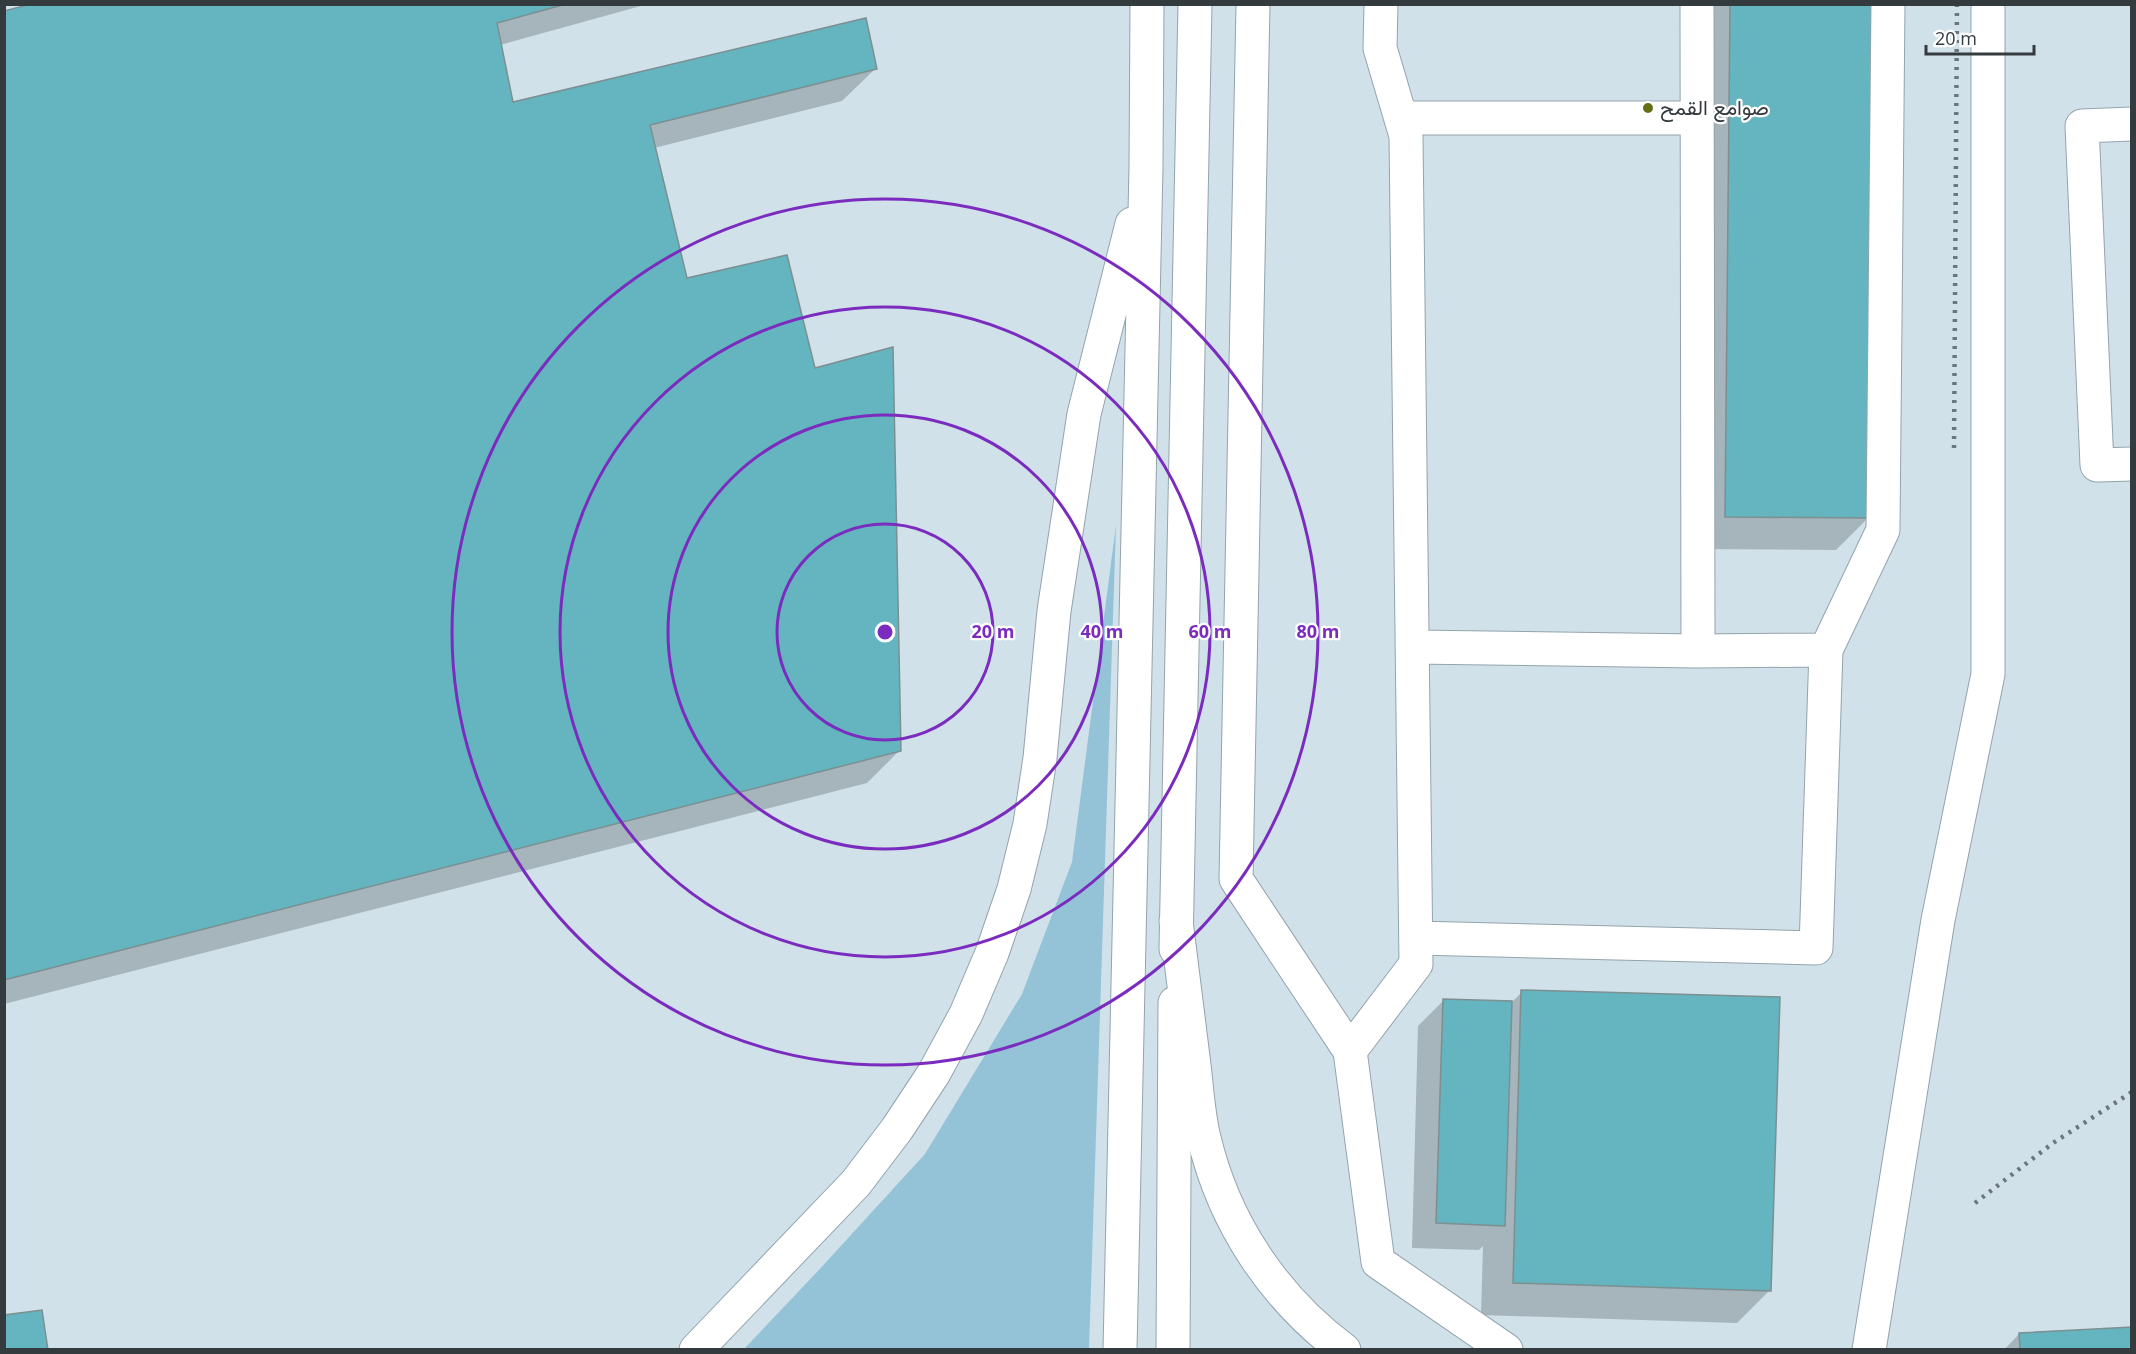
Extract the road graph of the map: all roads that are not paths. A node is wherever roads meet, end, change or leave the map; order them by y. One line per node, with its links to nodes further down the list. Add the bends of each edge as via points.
1 (1147, 4): 11 (main road)
2 (1195, 4): 16 (main road)
3 (1253, 4): 18 (main road, via 1236,879)
4 (1381, 4): 8 (main road, via 1380,48)
5 (1697, 4): 9 (main road)
6 (1888, 4): 14 (main road, via 1883,530)
7 (1988, 4): 24 (main road, via 1988,674 1938,920)
8 (1401, 117): 9 (main road); 13 (main road, via 1406,136)
9 (1697, 118): 15 (main road)
10 (2132, 124): 12 (main road, via 2082,126 2097,465)
11 (1146, 167): 19 (main road, via 1084,414 1054,611 1030,824 1014,889 992,952 966,1014 897,1129 856,1183); 20 (main road)
12 (2132, 464)
13 (1412, 647): 15 (main road); 17 (main road)
14 (1826, 650): 15 (main road); 17 (main road, via 1816,948)
15 (1698, 651)
16 (1176, 921): 21 (main road); 22 (main road, via 1203,1136 1214,1175 1249,1248 1273,1281 1299,1312)
17 (1416, 938): 18 (main road, via 1416,964)
18 (1350, 1052): 23 (main road, via 1378,1262)
19 (696, 1350)
20 (1120, 1350)
21 (1173, 1350)
22 (1344, 1350)
23 (1506, 1350)
24 (1869, 1350)

